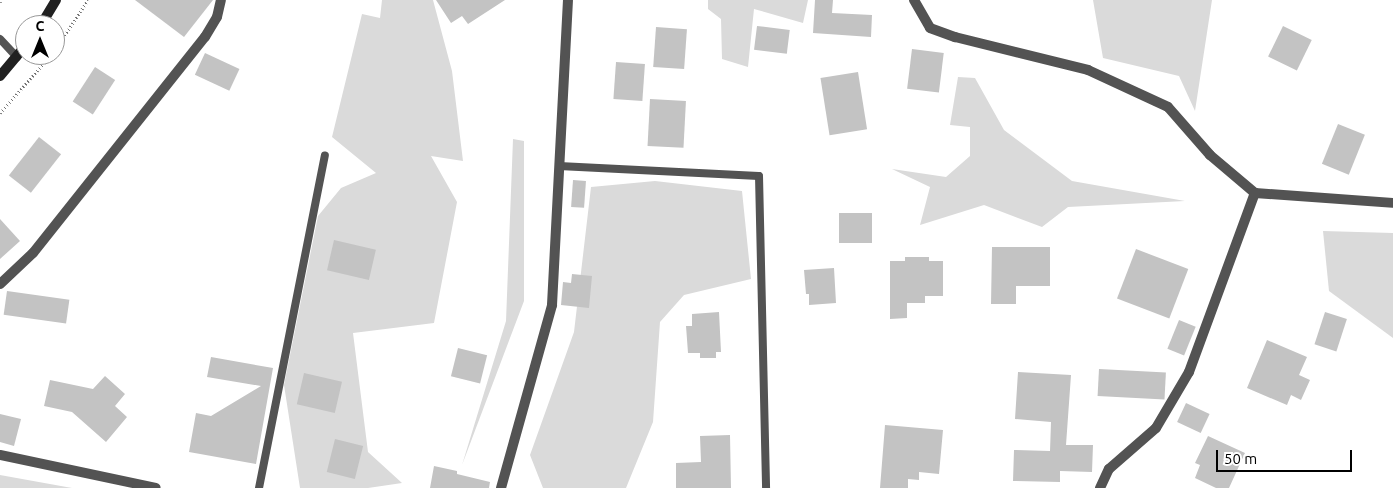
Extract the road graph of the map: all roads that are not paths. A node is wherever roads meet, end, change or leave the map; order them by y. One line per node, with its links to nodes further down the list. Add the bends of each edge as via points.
1 (56, 0): 5 (main road)
2 (221, 0): 14 (street, via 217,17 205,37 33,253)
3 (568, 0): 11 (street)
4 (914, 0): 12 (street, via 930,28 954,37 1088,70 1168,107 1210,155)
5 (46, 15)
6 (0, 39): 7 (lane)
7 (15, 56)
8 (15, 60): 9 (main road)
9 (0, 76)
10 (325, 155): 17 (lane)
11 (559, 166): 18 (street, via 552,304); 19 (lane, via 759,176)
12 (1255, 193): 13 (street); 20 (street, via 1189,372 1156,428 1109,469)
13 (1393, 203)
14 (0, 284)
15 (0, 455): 16 (street)
16 (156, 488)
17 (259, 488)
18 (501, 488)
19 (766, 488)
20 (1100, 488)

